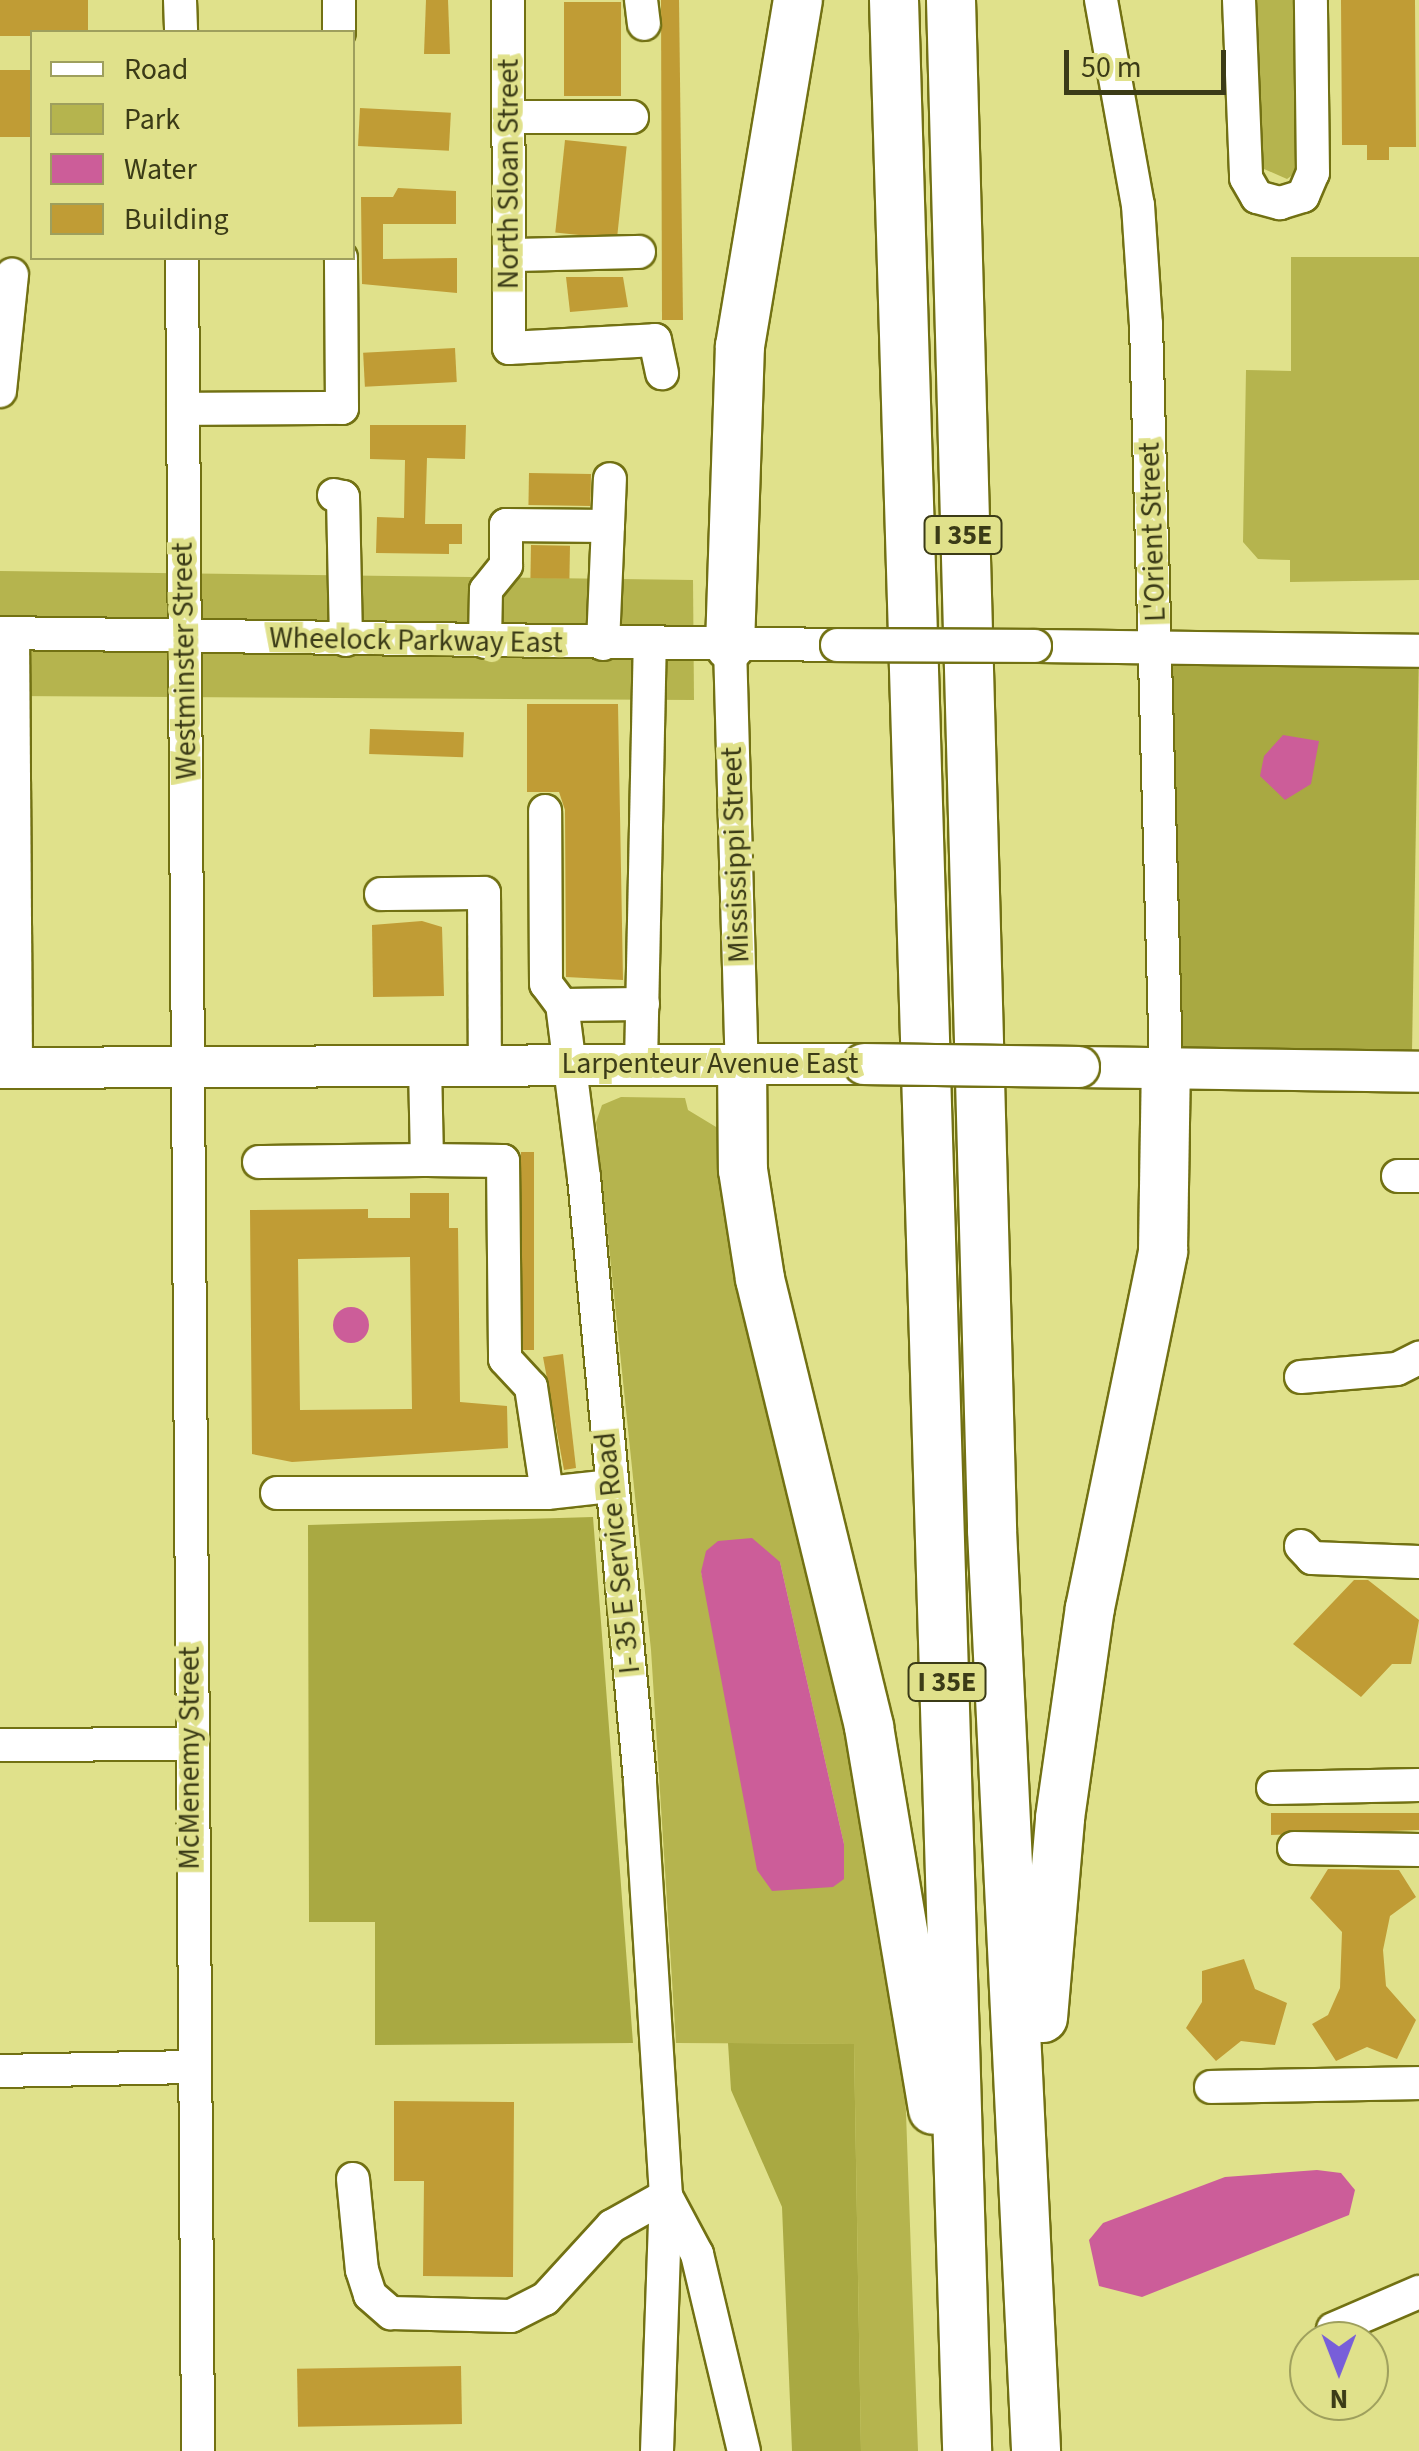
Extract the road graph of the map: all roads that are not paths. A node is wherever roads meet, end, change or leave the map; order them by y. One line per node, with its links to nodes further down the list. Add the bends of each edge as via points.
1 (180, 0): 10 (street)
2 (339, 0): 11 (street)
3 (508, 0): 12 (street, North Sloan Street)
4 (798, 0): 31 (highway, via 740,346)
5 (894, 0): 70 (highway, I 35E)
6 (951, 0): 68 (highway, I 35E, via 992,1530)
7 (1101, 0): 32 (street, L'Orient Street, via 1138,205)
8 (1240, 0): 9 (street, via 1246,178 1257,197 1280,203 1303,196 1313,172)
9 (1311, 0)
10 (181, 30)
11 (339, 30)
12 (510, 117): 13 (street); 15 (street, North Sloan Street)
13 (632, 117)
14 (639, 252): 15 (street)
15 (512, 255): 19 (street, North Sloan Street, via 509,348 655,340)
16 (182, 260): 21 (street, Westminster Street)
17 (340, 260): 21 (street, via 342,408)
18 (12, 275): 20 (street)
19 (662, 373)
20 (0, 391)
21 (182, 409): 26 (street, Westminster Street)
22 (610, 480): 24 (street)
23 (334, 494): 27 (street, via 343,497)
24 (608, 526): 28 (street, via 506,526 506,565 486,590); 29 (street)
25 (7, 633): 26 (street, Wheelock Parkway East); 44 (street)
26 (185, 637): 27 (street, Wheelock Parkway East); 39 (street, Westminster Street)
27 (346, 640): 28 (street, Wheelock Parkway East)
28 (484, 642): 29 (street, Wheelock Parkway East)
29 (603, 644): 30 (street, Wheelock Parkway East)
30 (650, 644): 31 (street, Wheelock Parkway East); 36 (street)
31 (730, 646): 32 (street, Wheelock Parkway East, bridge); 38 (street, Mississippi Street)
32 (1156, 648): 33 (street, Wheelock Parkway East); 45 (street, L'Orient Street)
33 (1419, 651)
34 (545, 810): 37 (street, I- 35 E Service Road, via 546,984)
35 (381, 894): 40 (street, via 484,893)
36 (643, 1004): 37 (street); 42 (street)
37 (562, 1005): 41 (street, I- 35 E Service Road)
38 (742, 1063): 42 (main road, Larpenteur Avenue East); 45 (main road, Larpenteur Avenue East, bridge); 70 (highway, via 743,1170 760,1278 869,1728)
39 (189, 1064): 43 (main road, Larpenteur Avenue East); 44 (main road, Larpenteur Avenue East); 56 (street, McMenemy Street)
40 (485, 1064): 41 (main road, Larpenteur Avenue East); 43 (main road, Larpenteur Avenue East)
41 (572, 1064): 42 (main road, Larpenteur Avenue East); 51 (street, I- 35 E Service Road)
42 (641, 1064)
43 (425, 1065): 47 (street)
44 (8, 1068)
45 (1166, 1068): 46 (main road, Larpenteur Avenue East); 68 (highway, via 1163,1251 1090,1608 1060,1818)
46 (1419, 1072)
47 (427, 1160): 48 (street); 53 (street, via 503,1161 504,1358 531,1387)
48 (259, 1162)
49 (1419, 1358): 50 (street, via 1397,1370)
50 (1302, 1377)
51 (610, 1486): 53 (street); 67 (street, I- 35 E Service Road, via 640,1780)
52 (276, 1493): 53 (street)
53 (547, 1493)
54 (1301, 1546): 55 (street, via 1312,1558)
55 (1419, 1562)
56 (190, 1744): 57 (street); 62 (street, McMenemy Street)
57 (0, 1746)
58 (1419, 1785): 59 (street)
59 (1273, 1788)
60 (1294, 1848): 61 (street)
61 (1419, 1850)
62 (194, 2067): 63 (street); 73 (street, McMenemy Street)
63 (0, 2071)
64 (1419, 2083): 65 (street)
65 (1211, 2087)
66 (354, 2179): 67 (street, via 362,2270 370,2295 391,2313 510,2316 546,2299 612,2226)
67 (666, 2196): 74 (street, I- 35 E Service Road); 75 (street, via 697,2254)
68 (1028, 2211): 72 (highway, I 35E)
69 (1419, 2292): 71 (street)
70 (963, 2298): 76 (highway, I 35E)
71 (1352, 2321)
72 (1038, 2442)
73 (198, 2451)
74 (657, 2451)
75 (744, 2451)
76 (968, 2451)

